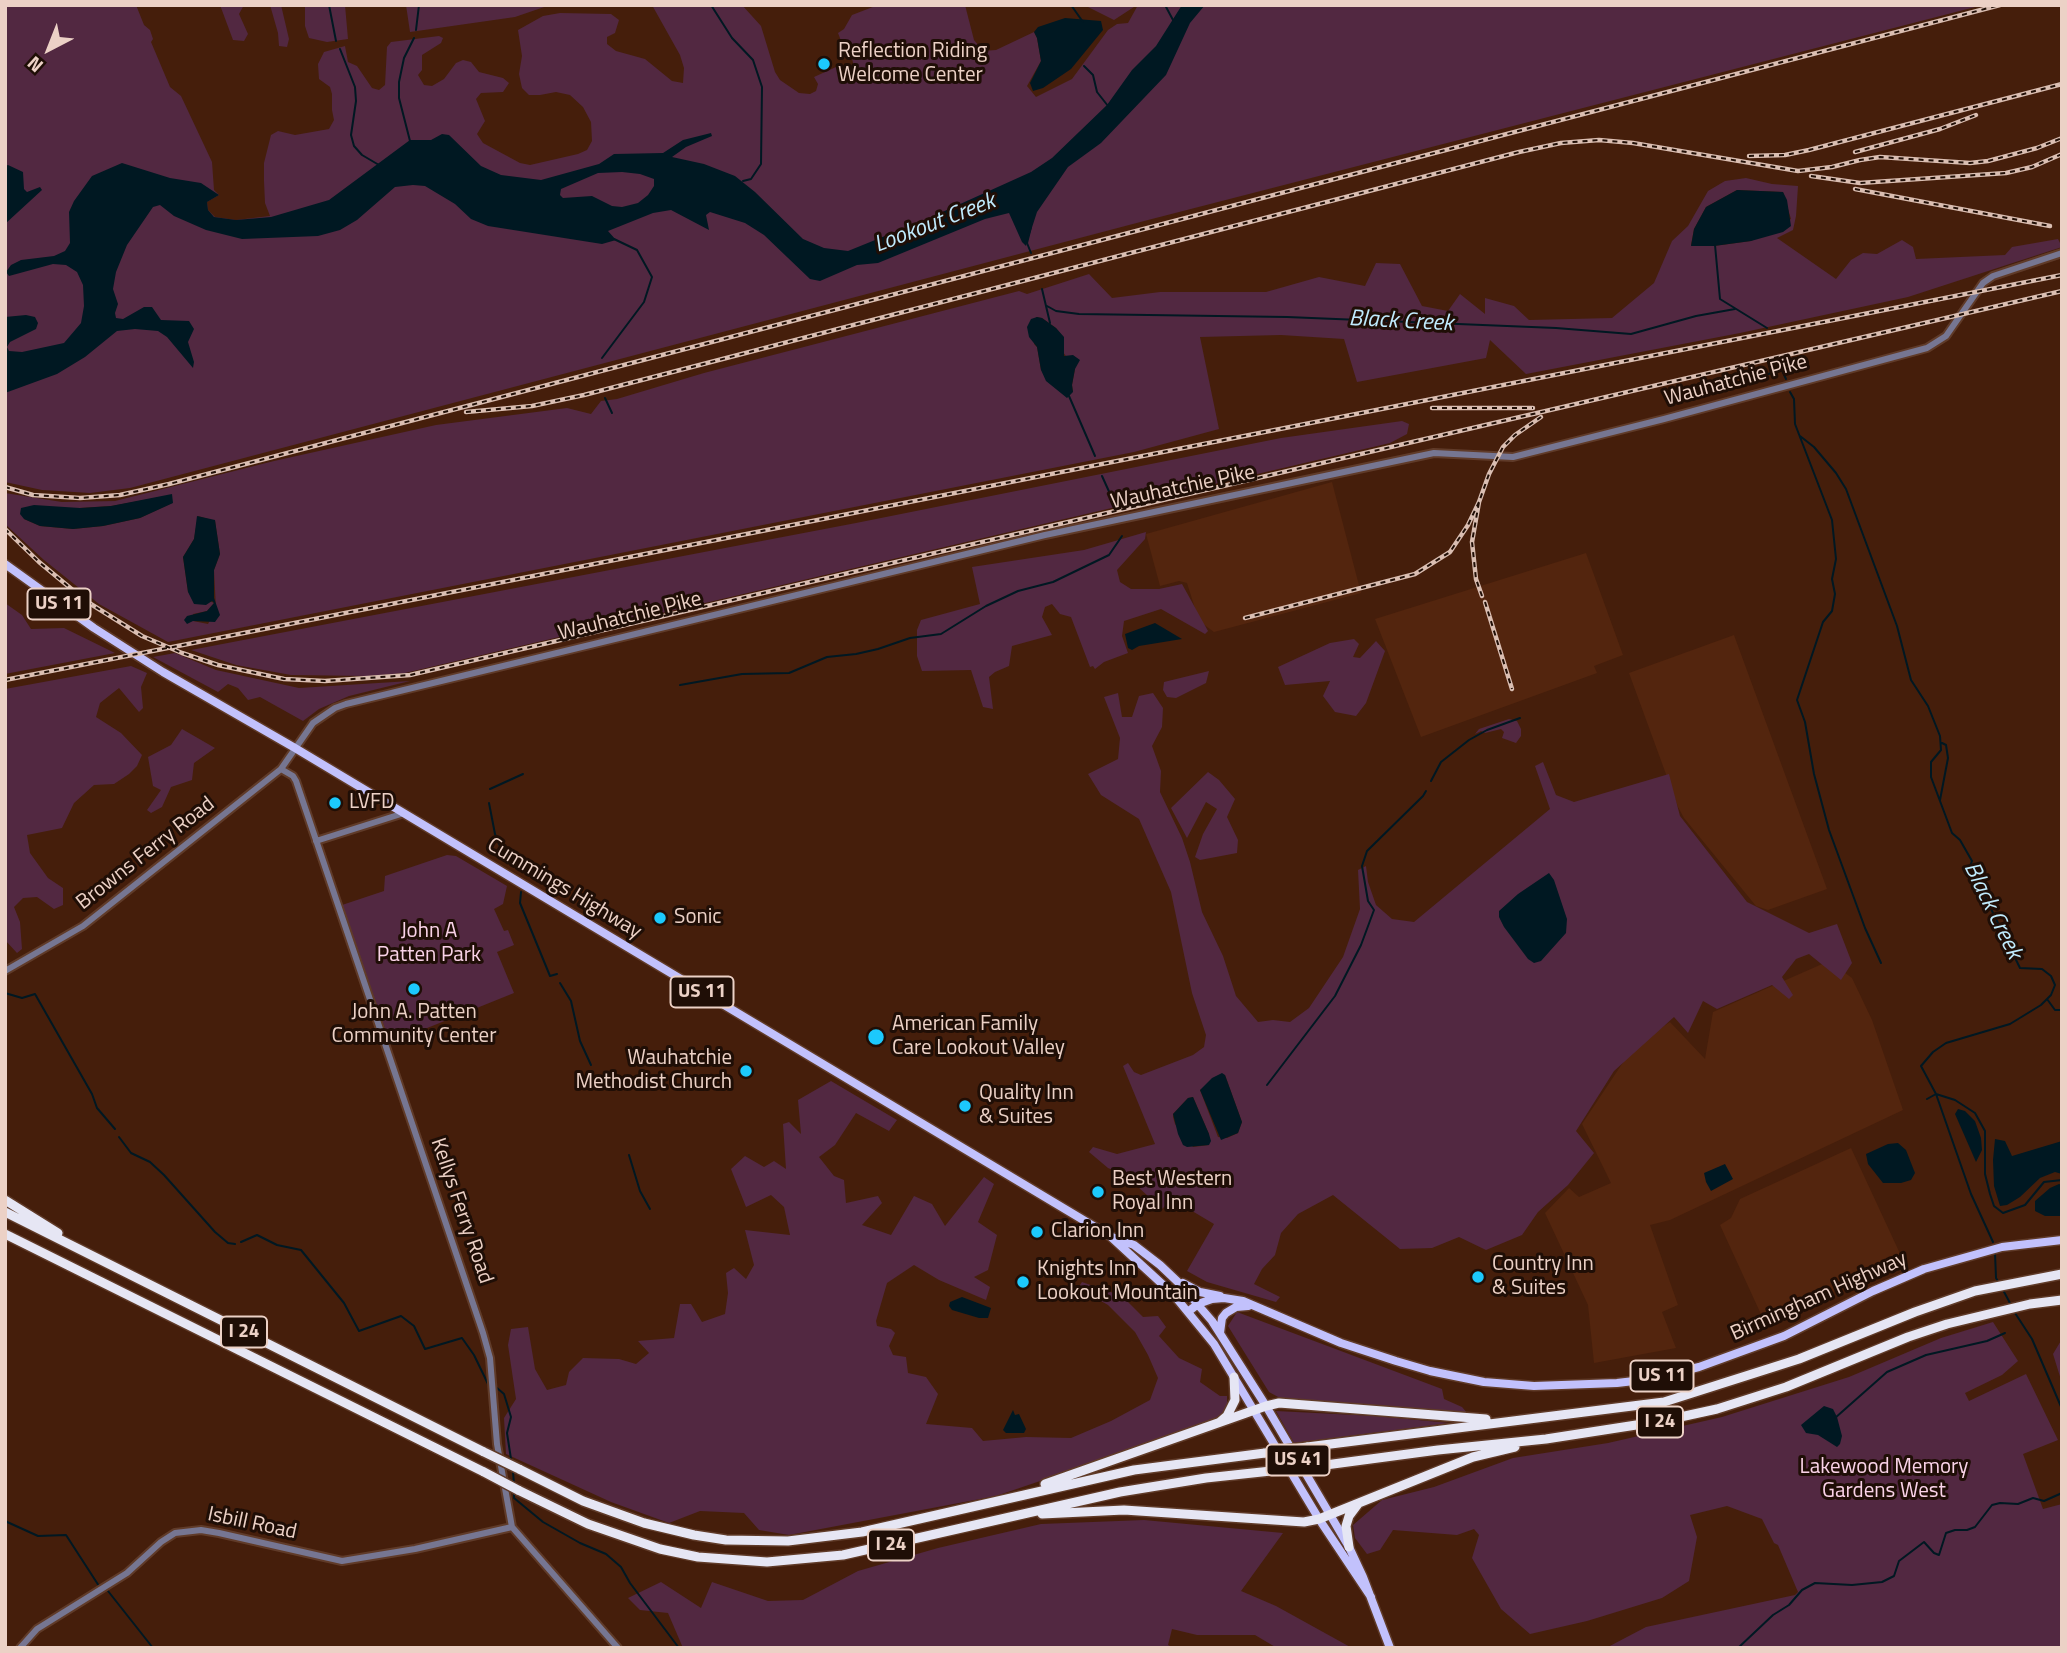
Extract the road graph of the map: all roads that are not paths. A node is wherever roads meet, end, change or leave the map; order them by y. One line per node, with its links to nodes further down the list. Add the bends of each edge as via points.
1 (2062, 253): 3 (street, Wauhatchie Pike, via 1983,283 1946,336 1927,348 1513,457 1434,453 1045,535 346,704 313,723)
2 (5, 564): 3 (main road, Cummings Highway / US 11, via 163,672)
3 (295, 748): 4 (street, Browns Ferry Road); 5 (main road, Cummings Highway / US 11)
4 (281, 769): 6 (street, Kellys Ferry Road, via 296,781); 7 (street, Browns Ferry Road, via 83,926)
5 (401, 814): 6 (street); 11 (main road, Cummings Highway / US 11)
6 (316, 841): 33 (street, Kellys Ferry Road, via 483,1333)
7 (5, 971)
8 (5, 1200): 13 (highway)
9 (5, 1212): 13 (highway, I 24)
10 (5, 1234): 31 (highway, I 24, bridge, via 518,1490 629,1540 698,1557 790,1561 843,1555)
11 (1110, 1236): 15 (main road, Cummings Highway / US 41, via 1134,1245); 20 (main road, Cummings Highway / US 41)
12 (2062, 1240): 19 (main road, Birmingham Highway / US 11, via 2002,1247 1924,1269 1772,1340 1699,1367 1617,1383 1534,1386 1430,1371 1342,1343)
13 (107, 1263): 29 (highway, I 24, bridge, via 484,1452 611,1512 671,1531 726,1540 822,1538)
14 (2062, 1274): 25 (highway, I 24, via 1975,1291 1799,1359 1664,1402)
15 (1173, 1277): 16 (main road, via 1200,1292); 18 (main road, Cummings Highway / US 41)
16 (1230, 1299): 18 (main road, Birmingham Highway / US 11); 19 (main road, Birmingham Highway / US 11)
17 (2062, 1300): 27 (highway, I 24, via 1986,1314 1908,1337 1786,1387 1717,1409)
18 (1198, 1304): 20 (main road, Birmingham Highway / US 11); 21 (main road, Cummings Highway / US 41)
19 (1252, 1306): 21 (main road, via 1230,1309 1222,1318)
20 (1189, 1311): 22 (main road, Cummings Highway / US 41)
21 (1220, 1333): 23 (main road, Cummings Highway / US 41)
22 (1234, 1377): 24 (main road, Cummings Highway / US 41); 26 (highway, via 1235,1400)
23 (1266, 1406): 24 (highway); 25 (highway); 30 (main road, Cummings Highway / US 41)
24 (1255, 1411): 26 (highway); 32 (main road, Cummings Highway / US 41)
25 (1508, 1420): 29 (highway, I 24, bridge, via 1134,1470)
26 (1216, 1425): 29 (highway)
27 (1546, 1439): 28 (highway, via 1473,1457); 31 (highway, I 24, bridge, via 1206,1478)
28 (1362, 1500): 30 (highway); 34 (highway, via 1347,1521)
29 (990, 1502)
30 (1330, 1514): 32 (highway); 34 (main road, Cummings Highway / US 41)
31 (1006, 1517): 32 (highway, via 1124,1510 1304,1522)
32 (1319, 1519): 35 (main road, Cummings Highway / US 41)
33 (512, 1527): 36 (street, Isbill Road, via 342,1561 219,1533 175,1533 127,1573 37,1629); 37 (street)
34 (1349, 1547): 35 (main road, Cummings Highway / US 41)
35 (1371, 1597): 38 (main road, Cummings Highway / US 41)
36 (20, 1648)
37 (618, 1648)
38 (1390, 1648)

